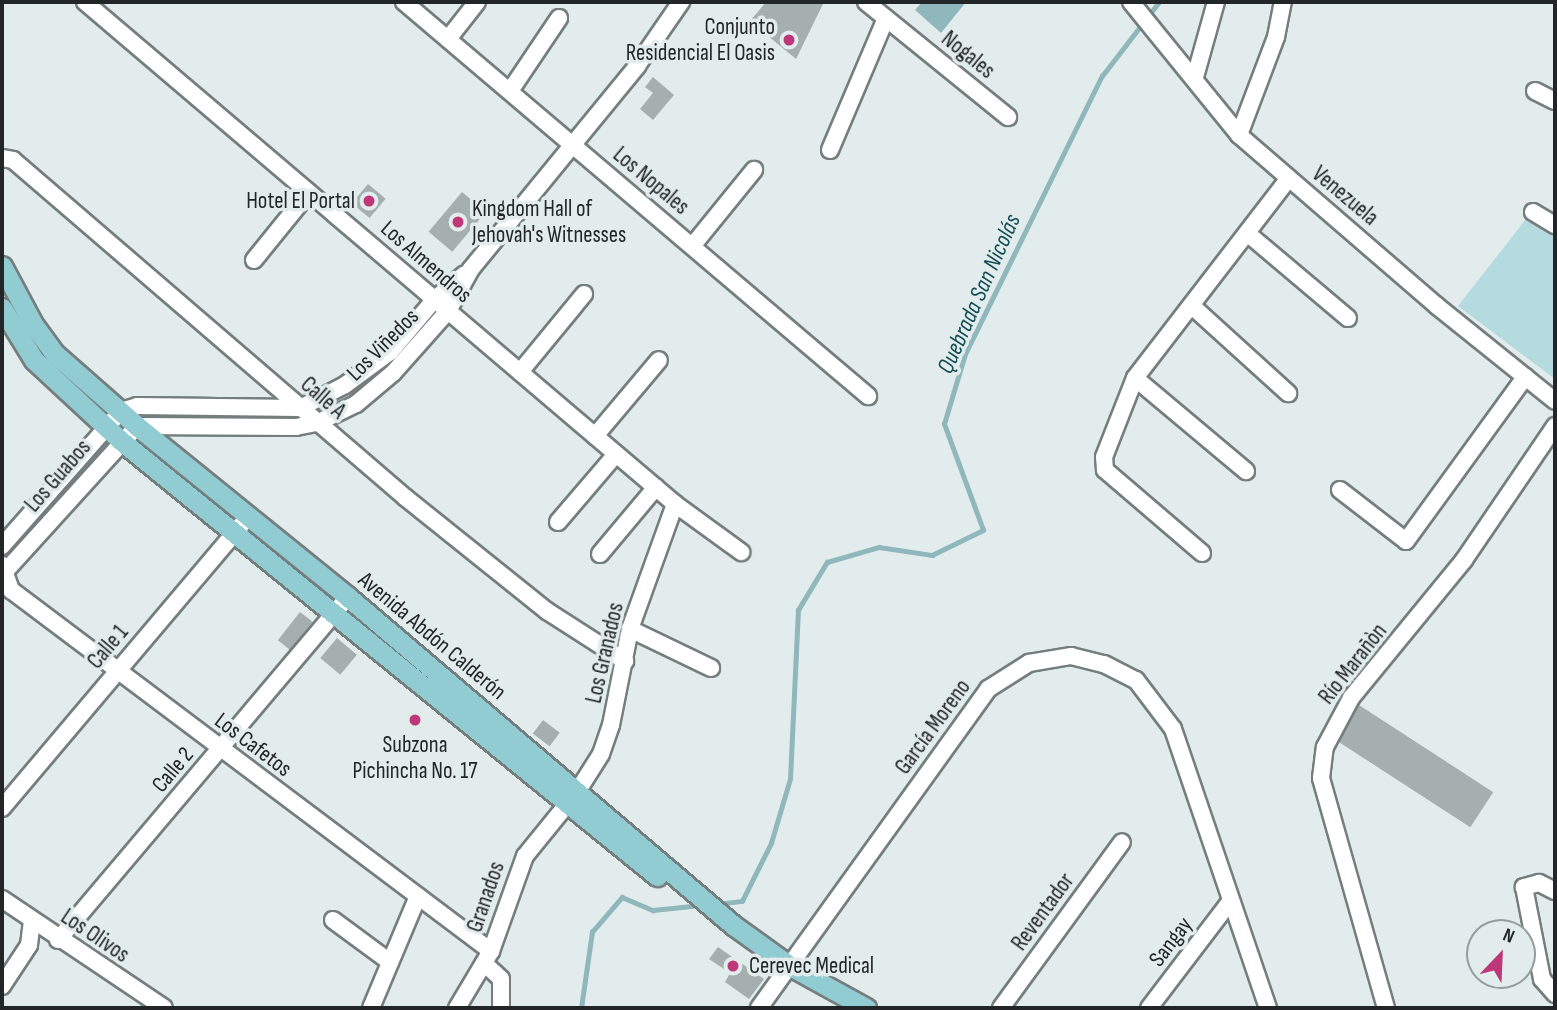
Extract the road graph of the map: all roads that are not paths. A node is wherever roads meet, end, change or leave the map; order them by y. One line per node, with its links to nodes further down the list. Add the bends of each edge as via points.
1 (85, 2): 23 (street, Los Almendros)
2 (404, 2): 11 (street, Los Nopales)
3 (477, 2): 11 (street)
4 (681, 2): 18 (street, Los Viñedos, via 637,66)
5 (866, 2): 10 (street, Nogales)
6 (1131, 2): 12 (street, Venezuela)
7 (1216, 2): 12 (street)
8 (1283, 2): 17 (street, via 1276,37)
9 (559, 18): 13 (street)
10 (886, 18): 16 (street, Nogales); 19 (street)
11 (448, 39): 13 (street, Los Nopales)
12 (1195, 77): 17 (street, Venezuela)
13 (510, 91): 18 (street, Los Nopales)
14 (1535, 91): 15 (street)
15 (1555, 101)
16 (1008, 117)
17 (1239, 135): 22 (street, Venezuela)
18 (572, 144): 27 (street, Los Nopales); 30 (street, Los Viñedos)
19 (830, 150)
20 (2, 158): 44 (street, Calle A, via 13,160)
21 (754, 170): 27 (street)
22 (1289, 178): 26 (street); 39 (street, Venezuela)
23 (309, 192): 28 (street); 32 (street, Los Almendros)
24 (1533, 212): 25 (street)
25 (1555, 225)
26 (1247, 233): 33 (street); 36 (street)
27 (692, 246): 42 (street, Los Nopales)
28 (254, 260)
29 (2, 265): 45 (main road, Avenida Abdón Calderón, via 55,354)
30 (471, 269): 32 (street, Los Viñedos); 35 (street, Los Viñedos)
31 (584, 294): 38 (street)
32 (435, 299): 35 (street, Los Almendros); 44 (street, Los Viñedos, via 390,352 345,386)
33 (1192, 306): 40 (street); 41 (street)
34 (2, 308): 47 (main road, Avenida Abdón Calderón, via 34,360)
35 (448, 311): 38 (street, Los Almendros); 46 (street, Los Viñedos, via 393,373 356,404)
36 (1348, 318)
37 (659, 360): 50 (street)
38 (520, 372): 50 (street, Los Almendros)
39 (1525, 377): 43 (street, Venezuela); 55 (street, via 1406,541)
40 (1135, 378): 53 (street); 61 (street, via 1103,464)
41 (1288, 393)
42 (868, 396)
43 (1555, 401)
44 (300, 408): 45 (street, Los Viñedos, via 137,406); 46 (street, Calle A)
45 (121, 411): 47 (street, Los Guabos); 48 (main road, Avenida Abdón Calderón)
46 (317, 423): 48 (street, Los Viñedos, via 296,427); 67 (street, Calle A, via 547,611)
47 (105, 426): 51 (main road, Avenida Abdón Calderón); 59 (street, Los Guabos)
48 (137, 426): 51 (street, Los Guabos); 58 (main road, Avenida Abdón Calderón)
49 (1555, 426): 96 (street, Río Marañòn, via 1464,560 1351,698 1325,747 1321,778)
50 (595, 436): 52 (street, Los Almendros)
51 (120, 440): 58 (main road, Avenida Abdón Calderón); 63 (street, Los Guabos)
52 (616, 454): 54 (street, Los Almendros); 57 (street)
53 (1246, 471)
54 (656, 487): 56 (street, Los Almendros); 62 (street)
55 (1340, 490)
56 (675, 504): 60 (street, Los Almendros); 66 (street, Los Granados)
57 (558, 522)
58 (242, 523): 64 (main road, Avenida Abdón Calderón); 65 (main road, Avenida Abdón Calderón); 69 (street, Calle 1)
59 (2, 546)
60 (741, 552)
61 (1202, 553)
62 (600, 554)
63 (2, 571): 69 (street, Los Cafetos, via 11,590)
64 (348, 597): 65 (street, Calle 2); 71 (main road, Avenida Abdón Calderón)
65 (334, 613): 70 (street, Calle 2); 71 (main road, Avenida Abdón Calderón)
66 (630, 629): 67 (street, Los Granados); 68 (street)
67 (625, 661): 71 (street, Los Granados, via 601,754)
68 (711, 668)
69 (118, 671): 70 (street, Los Cafetos); 72 (street, Calle 1)
70 (221, 749): 75 (street, Los Cafetos); 80 (street, Calle 2)
71 (571, 799): 81 (street, Granados, via 525,856); 83 (main road, Avenida Abdón Calderón)
72 (2, 807)
73 (1122, 842): 93 (street, Reventador)
74 (1555, 891): 85 (street, via 1539,883 1524,887 1542,979)
75 (418, 895): 81 (street, Los Cafetos); 82 (street)
76 (2, 899): 79 (street, Los Olivos)
77 (1229, 903): 83 (street, García Moreno, via 1173,729 1160,706 1136,680 1119,670 1087,659 1056,657 1029,663 988,689); 94 (street, Sangay); 95 (street, García Moreno)
78 (334, 920): 82 (street)
79 (32, 921): 80 (street, Los Olivos); 84 (street, via 29,945)
80 (58, 940): 86 (street, Los Olivos)
81 (488, 957): 88 (street, Granados); 89 (street, via 500,979)
82 (390, 962): 87 (street)
83 (787, 971): 90 (street, García Moreno); 91 (main road, Avenida Abdón Calderón); 92 (main road, Avenida Abdón Calderón)
84 (2, 986)
85 (1555, 993)
86 (164, 1008)
87 (371, 1008)
88 (457, 1008)
89 (501, 1008)
90 (760, 1008)
91 (843, 1008)
92 (866, 1008)
93 (1002, 1008)
94 (1149, 1008)
95 (1268, 1008)
96 (1385, 1008)

